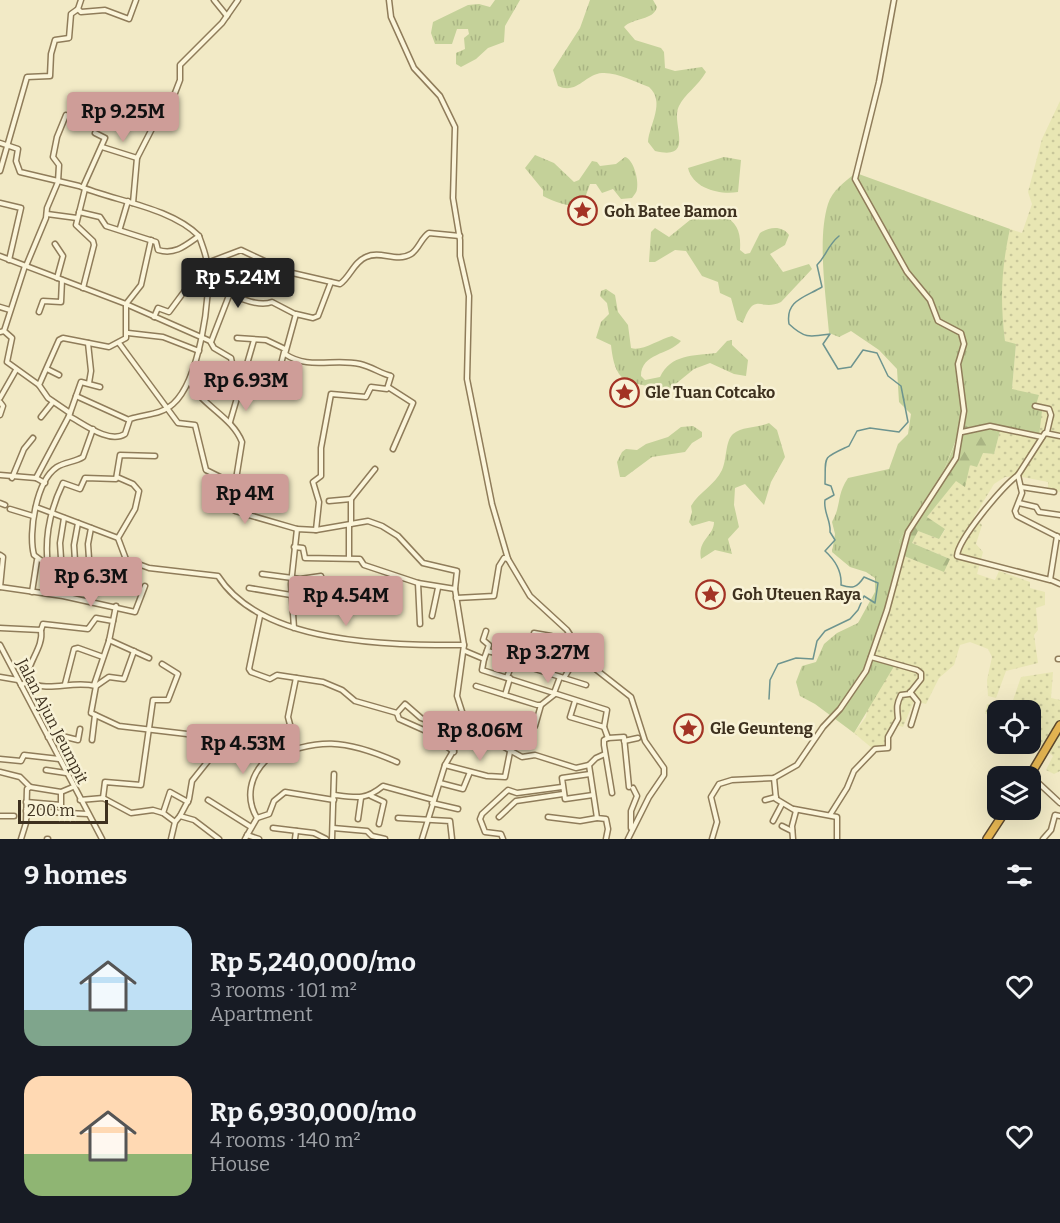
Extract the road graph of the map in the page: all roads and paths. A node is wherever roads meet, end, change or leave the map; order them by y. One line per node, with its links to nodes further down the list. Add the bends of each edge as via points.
1 (81, 0): 7 (street)
2 (136, 0): 7 (street, via 129,19 105,10)
3 (214, 0): 8 (street)
4 (238, 0): 8 (street)
5 (389, 0): 28 (street, via 391,16 414,68 440,96 455,127 453,198)
6 (894, 0): 77 (street, via 855,179 907,272 929,298 938,321 961,333 964,344 958,364 964,411)
7 (78, 9): 12 (street, via 71,14 69,38 55,40 50,76 27,77)
8 (226, 16): 14 (street, via 180,65 178,86)
9 (66, 115): 16 (street, via 53,158 59,165)
10 (95, 132): 13 (street, via 105,137)
11 (0, 143): 12 (street)
12 (9, 146): 15 (street); 16 (street, via 19,150 18,172)
13 (102, 147): 14 (street); 17 (street)
14 (137, 158): 20 (street)
15 (0, 171)
16 (58, 182): 17 (street); 22 (street)
17 (84, 189): 18 (street); 21 (street)
18 (128, 201): 20 (street); 24 (street)
19 (0, 203): 32 (street, via 21,208)
20 (133, 203): 25 (street)
21 (79, 212): 23 (street); 24 (street, via 100,217 106,226)
22 (47, 214): 23 (street); 34 (street)
23 (77, 218): 39 (street, via 76,226 94,245)
24 (120, 228): 29 (street)
25 (191, 230): 26 (street); 27 (street)
26 (188, 235)
27 (199, 236): 29 (street, via 171,253 158,250 158,244); 33 (street)
28 (460, 237): 37 (street, via 428,234 412,254 398,259 368,256 343,283); 114 (street, via 469,296 467,379 492,504)
29 (151, 240): 41 (street, via 141,285)
30 (55, 244): 35 (street, via 63,256)
31 (0, 256): 32 (street)
32 (9, 260): 34 (street)
33 (207, 263): 37 (street, via 241,250 288,272); 38 (street)
34 (25, 266): 35 (street); 43 (street)
35 (57, 278): 36 (street)
36 (62, 280): 39 (street); 44 (street, via 60,303 45,301)
37 (331, 282): 45 (street, via 318,316)
38 (207, 283): 40 (street); 46 (street, via 190,282 169,312 158,308); 49 (street)
39 (82, 288): 41 (street)
40 (230, 293): 45 (street, via 261,305 272,302); 52 (street)
41 (126, 304): 46 (street); 48 (street)
42 (0, 308): 43 (street)
43 (10, 310): 47 (street)
44 (39, 312)
45 (296, 314): 56 (street)
46 (154, 317): 49 (street)
47 (3, 331): 58 (street, via 12,338 7,362)
48 (128, 333): 54 (street); 55 (street, via 163,337)
49 (201, 338): 52 (street); 55 (street)
50 (237, 338): 51 (street)
51 (254, 340): 56 (street, via 274,342); 59 (street)
52 (211, 342): 59 (street, via 231,358 233,368)
53 (88, 343): 54 (street, via 109,347); 57 (street, via 60,338); 62 (street)
54 (119, 343): 69 (street)
55 (199, 351): 61 (street)
56 (285, 351): 59 (street, via 275,388 252,381 252,376); 65 (street, via 306,363 335,361 367,366 391,376)
57 (47, 369): 60 (street); 63 (street)
58 (16, 370): 63 (street); 67 (street)
59 (244, 374): 75 (street)
60 (59, 375)
61 (190, 382): 69 (street); 75 (street, via 198,396)
62 (89, 383): 64 (street); 66 (street, via 81,381)
63 (39, 385): 68 (street)
64 (100, 387)
65 (388, 387): 82 (street, via 413,404); 107 (street, via 373,386 366,397 331,394 321,448 321,476 313,483 319,502)
66 (76, 396): 72 (street); 74 (street)
67 (0, 400): 71 (street)
68 (53, 402): 72 (street); 73 (street)
69 (171, 406): 74 (street); 91 (street, via 180,424 196,426 206,470)
70 (1035, 406): 78 (street, via 1049,409)
71 (0, 415)
72 (70, 415): 76 (street); 89 (street)
73 (41, 417)
74 (129, 420): 76 (street, via 123,436)
75 (230, 423): 91 (street, via 242,442)
76 (93, 429): 90 (street, via 83,457 56,468)
77 (962, 432): 80 (street, via 990,426); 154 (street, via 955,461 908,532)
78 (1047, 432): 79 (street); 80 (street)
79 (1060, 436)
80 (1042, 437): 86 (street)
81 (33, 438): 88 (street)
82 (393, 449)
83 (155, 456): 87 (street, via 120,455)
84 (375, 469): 94 (street)
85 (0, 475): 88 (street)
86 (1018, 475): 92 (street); 123 (street, via 981,514 956,555)
87 (117, 477): 99 (street, via 85,478 81,489 63,483); 109 (street, via 139,491 135,509)
88 (12, 478): 89 (street)
89 (36, 478): 90 (street)
90 (45, 483): 97 (street)
91 (235, 487): 106 (street, via 235,511)
92 (1021, 487): 93 (street); 96 (street)
93 (1054, 492)
94 (351, 499): 95 (street); 104 (street)
95 (330, 501)
96 (1019, 503): 100 (street, via 1036,507 1039,512); 108 (street, via 1017,516)
97 (36, 507): 99 (street); 101 (street)
98 (10, 510): 101 (street)
99 (51, 513): 102 (street); 116 (street, via 46,552)
100 (1060, 515)
101 (33, 516): 113 (street, via 33,551)
102 (64, 518): 103 (street); 120 (street, via 60,543)
103 (78, 523): 105 (street); 121 (street, via 74,545)
104 (350, 524): 107 (street); 112 (street); 130 (street, via 364,521 382,526 398,536 423,563 456,570)
105 (91, 528): 109 (street); 118 (street)
106 (297, 529): 107 (street); 110 (street)
107 (316, 530)
108 (1058, 537): 123 (street)
109 (118, 538): 115 (street)
110 (294, 547): 112 (street, via 303,548 305,558); 122 (street)
111 (0, 555): 127 (street)
112 (349, 558): 124 (street)
113 (37, 559): 116 (street); 132 (street)
114 (508, 559): 134 (street, via 504,558 499,566 494,596); 265 (street, via 530,596 567,630 589,664 631,697 645,741 664,768 664,775)
115 (127, 562): 117 (street); 137 (street, via 218,576 227,591)
116 (49, 567): 120 (street)
117 (96, 572): 118 (street); 131 (street, via 94,588)
118 (90, 573): 121 (street)
119 (262, 574): 122 (street)
120 (62, 575): 121 (street)
121 (76, 578)
122 (292, 578): 133 (street); 135 (street, via 321,576 325,588 351,588)
123 (1051, 580): 125 (street)
124 (418, 583): 129 (street); 140 (street)
125 (1060, 584)
126 (145, 586): 136 (street, via 137,612)
127 (0, 587): 132 (street)
128 (249, 588): 133 (street)
129 (438, 588): 130 (street); 138 (street)
130 (455, 589): 134 (street)
131 (112, 590)
132 (32, 592): 136 (street)
133 (291, 595): 142 (street)
134 (456, 598): 149 (street)
135 (388, 601)
136 (116, 606): 139 (street)
137 (260, 616): 142 (street); 163 (street, via 249,671 270,679 277,675)
138 (432, 616)
139 (113, 621): 143 (street, via 96,618 88,629 43,624); 147 (street)
140 (420, 624)
141 (0, 628): 143 (street)
142 (294, 628): 149 (street, via 367,642)
143 (41, 630): 166 (street, via 42,638 30,663)
144 (486, 631): 152 (street, via 483,640 489,643)
145 (534, 633): 146 (street)
146 (552, 636): 160 (street); 161 (street, via 566,643)
147 (109, 640): 150 (street); 155 (street)
148 (0, 645): 167 (street, Jalan Ajun Jeumpit)
149 (464, 645): 151 (street)
150 (134, 651): 156 (street); 170 (street, via 123,679 109,677)
151 (465, 651): 158 (street); 179 (street, via 457,696)
152 (487, 651): 153 (street); 158 (street)
153 (496, 653)
154 (870, 656): 172 (street, via 919,672 921,679); 211 (street, via 863,677 805,756)
155 (103, 657): 168 (street, via 74,649); 170 (street)
156 (149, 658)
157 (576, 658): 165 (street)
158 (484, 659): 164 (street, via 482,670)
159 (162, 664): 186 (street, via 178,674 168,700 153,700)
160 (533, 668): 161 (street); 164 (street, via 513,662)
161 (549, 673): 165 (street)
162 (0, 677): 167 (street)
163 (296, 678): 177 (street, via 331,685 355,700); 194 (street, via 288,717)
164 (508, 678): 173 (street); 174 (street)
165 (562, 678): 169 (street); 173 (street)
166 (27, 682): 167 (street); 168 (street, via 46,689)
167 (20, 683): 187 (street, Jalan Ajun Jeumpit)
168 (65, 684): 170 (street)
169 (586, 685)
170 (95, 686): 178 (street, via 89,712)
171 (476, 686): 174 (street)
172 (910, 692): 181 (street, via 918,702); 245 (street, via 901,695 895,708 898,719 888,737 888,748 874,749 857,767)
173 (555, 693): 175 (street); 176 (street)
174 (505, 694): 176 (street)
175 (575, 701): 184 (street, via 608,711); 184 (street, via 570,717)
176 (541, 705): 183 (street)
177 (397, 713): 190 (street, via 405,704 421,718 446,727); 195 (street, via 399,719 426,731)
178 (95, 715): 186 (street, via 119,726); 191 (street)
179 (463, 719): 180 (street, via 466,716 480,723 486,719 507,724); 190 (street, via 467,727)
180 (511, 719)
181 (911, 725)
182 (1060, 725): 204 (highway)
183 (535, 726)
184 (604, 727): 188 (street)
185 (80, 729): 187 (street, via 78,740)
186 (147, 729): 193 (street, via 187,734); 227 (street, via 141,785 105,782)
187 (48, 737): 199 (street, Jalan Ajun Jeumpit)
188 (608, 738): 192 (street, via 622,737); 197 (street, via 604,740)
189 (638, 738): 192 (street)
190 (462, 739): 195 (street); 196 (street, via 488,746 495,742)
191 (92, 740)
192 (624, 741): 265 (street, via 631,788 637,795 631,811)
193 (215, 745): 200 (street, via 219,737 235,744 249,737); 236 (street, via 192,781)
194 (296, 747): 200 (street); 201 (street, via 325,742 352,744)
195 (454, 752): 202 (street)
196 (510, 752): 203 (street, via 576,768); 207 (street, via 506,777)
197 (605, 754): 203 (street); 221 (street)
198 (0, 759): 199 (street, via 21,761 24,755)
199 (60, 759): 208 (street, Jalan Ajun Jeumpit)
200 (266, 760): 252 (street, via 257,771 250,792 250,806)
201 (397, 762)
202 (445, 765): 207 (street); 212 (street)
203 (589, 765): 210 (street)
204 (1036, 766)
205 (46, 770): 208 (street)
206 (0, 772): 214 (street, via 20,777)
207 (470, 772): 212 (street, via 463,789)
208 (66, 773): 215 (street, Jalan Ajun Jeumpit)
209 (334, 774): 228 (street)
210 (590, 774): 216 (street, via 562,778); 223 (street)
211 (774, 778): 226 (street); 284 (street, via 719,784 711,797 717,822)
212 (440, 783): 237 (street)
213 (1041, 786): 238 (street)
214 (30, 787): 219 (street); 235 (street)
215 (73, 787): 219 (street); 231 (street, Jalan Ajun Jeumpit)
216 (562, 787): 217 (street); 222 (street)
217 (546, 790): 218 (street); 225 (street)
218 (530, 791): 220 (street); 230 (street)
219 (61, 792): 235 (street, via 60,805)
220 (513, 792): 234 (street); 281 (street, via 508,790 481,817 484,832 501,834)
221 (612, 793)
222 (563, 794): 223 (street, via 565,799); 225 (street)
223 (593, 795): 254 (street)
224 (371, 796): 229 (street); 237 (street, via 383,786); 260 (street, via 384,802)
225 (546, 796): 230 (street)
226 (776, 797): 232 (street); 239 (street)
227 (103, 798): 231 (street); 243 (street, via 131,813)
228 (334, 798): 229 (street); 252 (street, via 285,792 274,801 269,814); 264 (street)
229 (361, 798): 255 (street)
230 (531, 799): 234 (street)
231 (80, 800): 244 (street, Jalan Ajun Jeumpit)
232 (765, 800)
233 (207, 801): 262 (street)
234 (516, 801): 250 (street)
235 (26, 802): 242 (street)
236 (188, 802): 243 (street, via 169,790); 248 (street)
237 (433, 802): 240 (street); 256 (street)
238 (1060, 803)
239 (783, 804): 241 (street); 258 (street)
240 (458, 809)
241 (794, 809): 245 (street); 267 (street)
242 (26, 811): 244 (street); 270 (street)
243 (163, 813): 259 (street)
244 (88, 814): 271 (street, Jalan Ajun Jeumpit)
245 (830, 814): 286 (street, via 838,817)
246 (0, 816): 247 (street)
247 (14, 816)
248 (180, 816): 259 (street); 273 (street, via 194,820)
249 (1060, 816): 288 (street, via 1055,815)
250 (499, 817)
251 (548, 817): 254 (street)
252 (257, 818): 262 (street)
253 (399, 818): 256 (street)
254 (597, 818): 282 (street, via 607,820)
255 (358, 819)
256 (427, 819): 279 (street); 280 (street, via 452,822)
257 (999, 820): 287 (highway)
258 (773, 821)
259 (175, 822): 272 (street)
260 (379, 824)
261 (782, 826): 267 (street)
262 (251, 827): 268 (street)
263 (273, 828): 266 (street)
264 (333, 828): 269 (street, via 367,831); 277 (street)
265 (632, 829): 283 (street)
266 (296, 831): 275 (street); 276 (street)
267 (792, 831): 285 (street)
268 (246, 837): 274 (street)
269 (371, 838): 278 (street)
270 (21, 839)
271 (102, 839)
272 (171, 839)
273 (219, 839)
274 (259, 839)
275 (295, 839)
276 (326, 839)
277 (332, 839)
278 (385, 839)
279 (422, 839)
280 (452, 839)
281 (503, 839)
282 (606, 839)
283 (628, 839)
284 (712, 839)
285 (793, 839)
286 (837, 839)
287 (987, 839)
288 (1043, 839)

